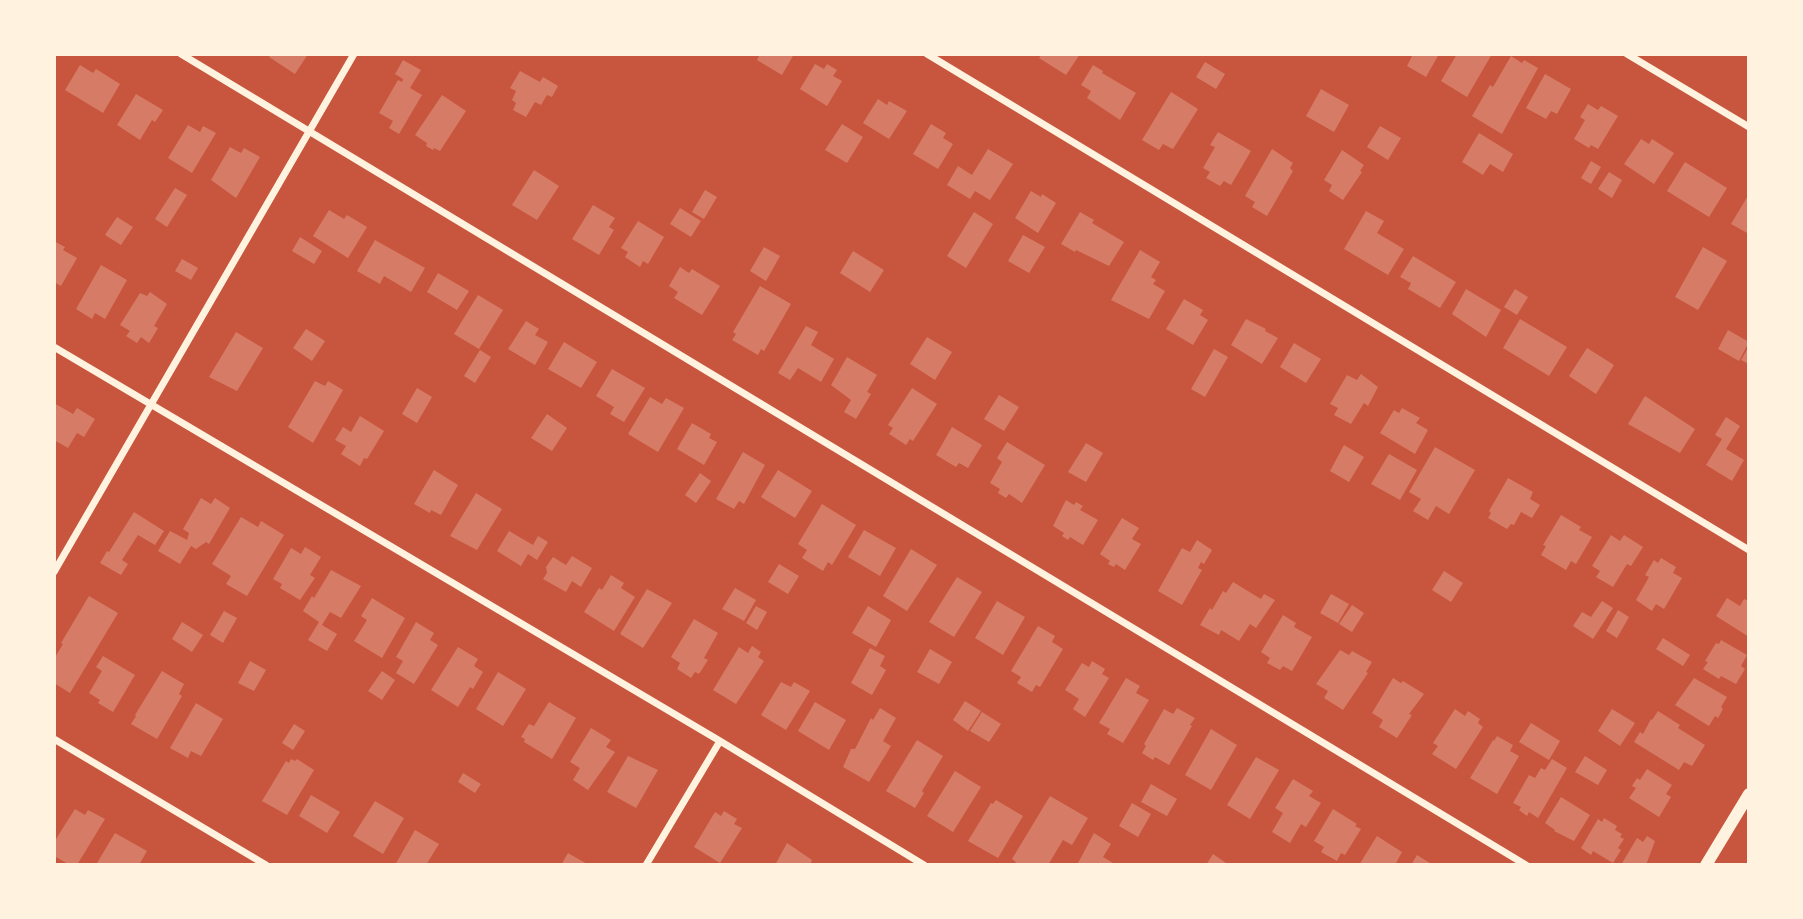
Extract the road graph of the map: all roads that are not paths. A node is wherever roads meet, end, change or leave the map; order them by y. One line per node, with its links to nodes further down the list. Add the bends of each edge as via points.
1 (181, 54): 6 (street)
2 (354, 54): 6 (street)
3 (927, 54): 9 (street)
4 (1627, 54): 5 (street)
5 (1749, 127)
6 (309, 131): 8 (street); 17 (street)
7 (54, 347): 8 (street)
8 (151, 406): 10 (street); 12 (street)
9 (1749, 550)
10 (54, 572)
11 (54, 739): 14 (street)
12 (720, 741): 15 (street); 16 (street)
13 (1749, 793): 18 (main road)
14 (266, 865)
15 (646, 865)
16 (924, 865)
17 (1526, 865)
18 (1706, 865)

